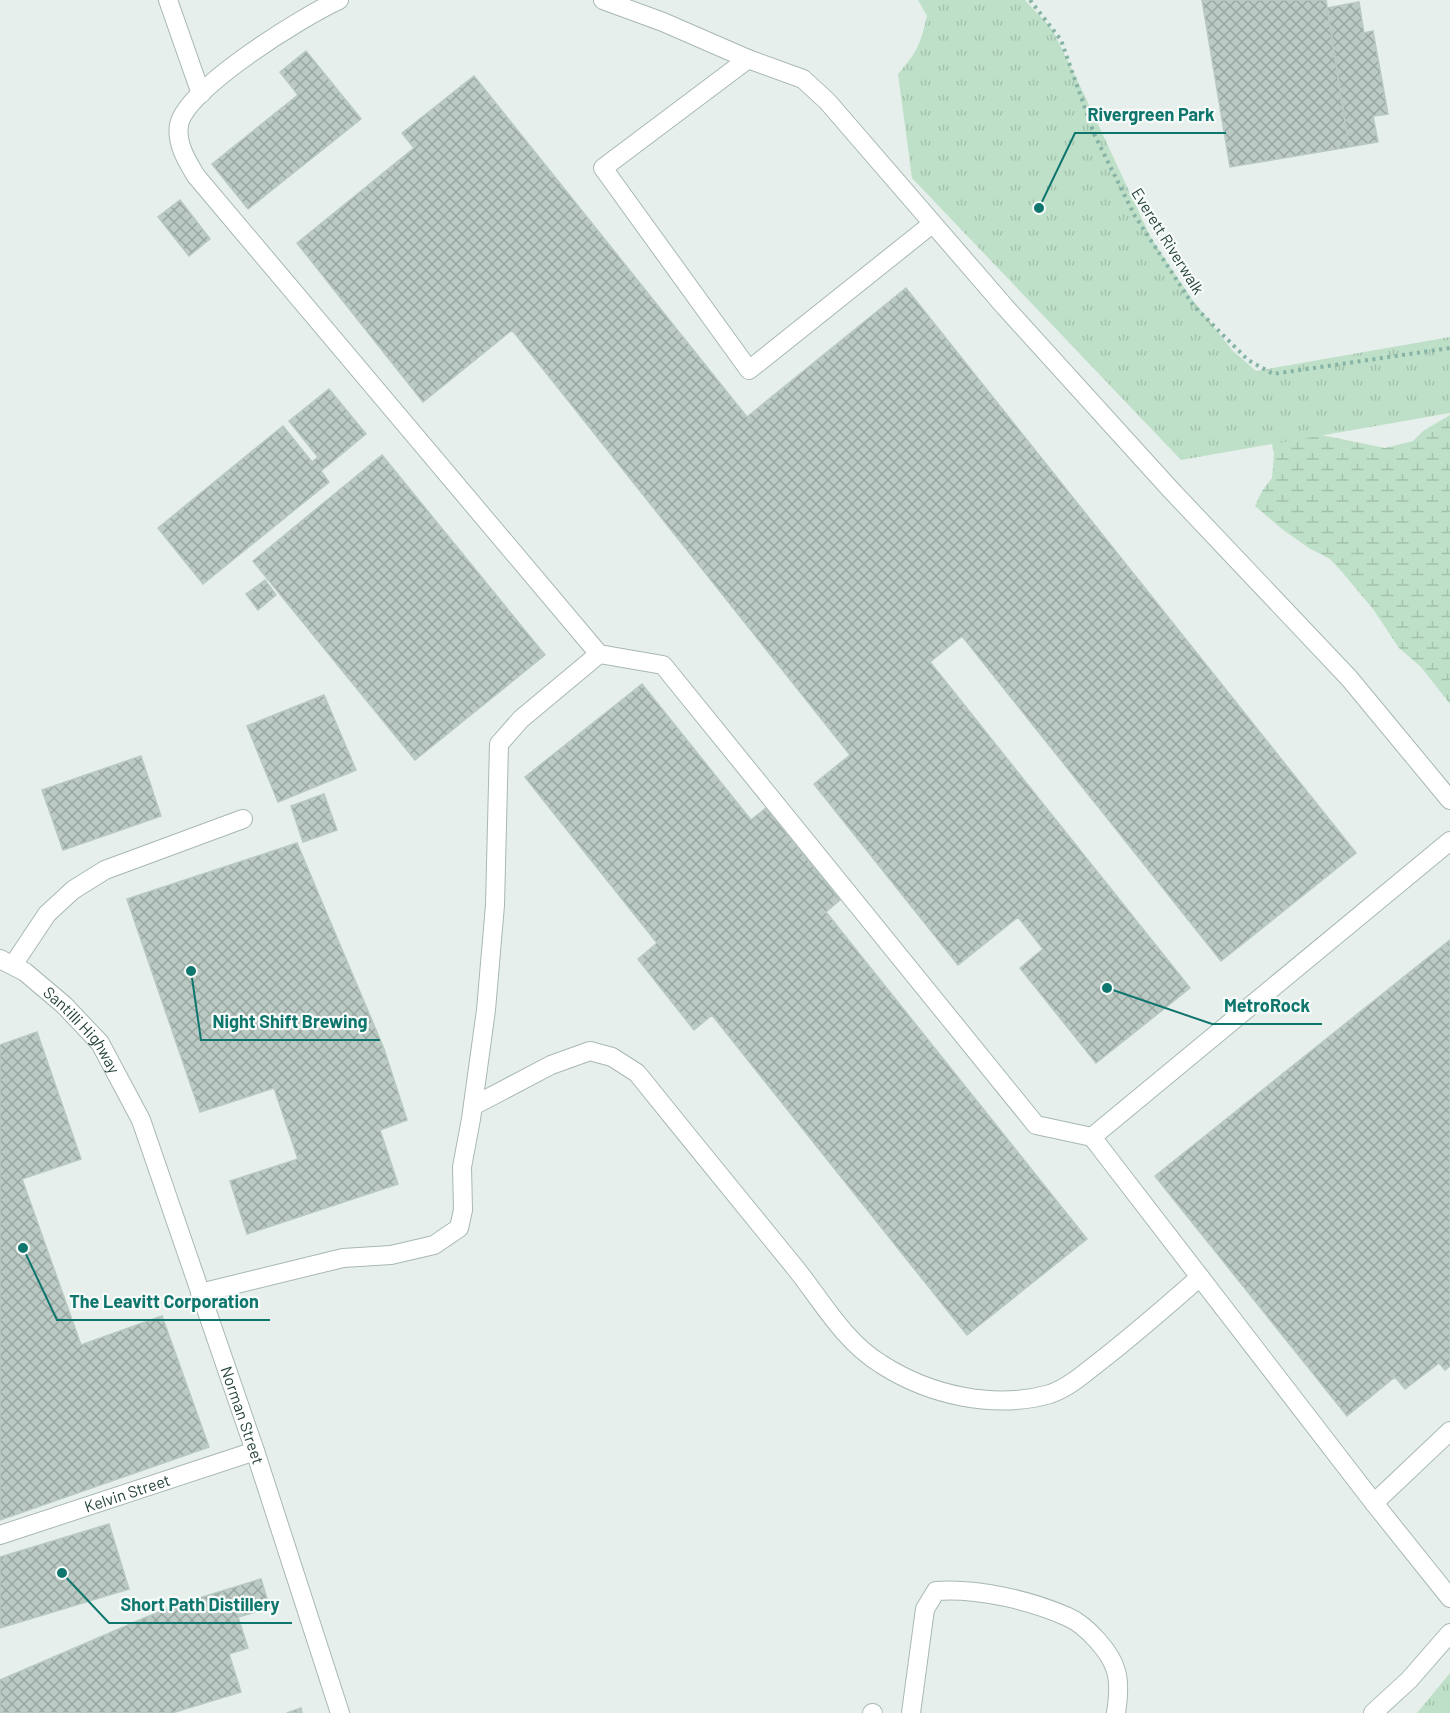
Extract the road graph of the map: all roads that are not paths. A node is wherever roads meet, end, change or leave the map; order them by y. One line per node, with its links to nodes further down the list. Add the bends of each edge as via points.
1 (168, 0): 5 (street)
2 (339, 0): 5 (street, via 248,55)
3 (603, 0): 4 (street)
4 (748, 58): 6 (street, via 803,80 827,101); 6 (street, via 603,168 749,370)
5 (201, 94): 7 (street, via 190,102 179,125 182,152 196,176)
6 (932, 224): 8 (street, via 1171,490 1349,678)
7 (599, 654): 12 (street, via 521,719 499,744 495,905); 14 (street, via 663,665 1036,1125)
8 (1450, 800)
9 (243, 819): 11 (street, via 105,870 73,890 47,914)
10 (1450, 841): 14 (street)
11 (6, 962): 13 (street, Santilli Highway, via 25,972 64,1005 100,1043)
12 (473, 1106): 15 (street, via 551,1065 590,1052 612,1057 637,1073 853,1344 911,1382 964,1397 1009,1402 1052,1393 1121,1345); 16 (street, via 462,1167 463,1210 459,1228 434,1245 391,1255 343,1258)
13 (141, 1120): 16 (street, Norman Street)
14 (1092, 1137): 15 (street)
15 (1200, 1277): 19 (street)
16 (201, 1293): 18 (street, Norman Street)
17 (1450, 1431): 19 (street)
18 (255, 1451): 20 (street, Kelvin Street); 23 (street, Norman Street)
19 (1374, 1503): 21 (street)
20 (0, 1535)
21 (1450, 1598)
22 (1450, 1633): 26 (street, via 1409,1680)
23 (340, 1713)
24 (911, 1713): 25 (street, via 925,1609 936,1591 959,1589 1025,1602 1070,1618 1099,1641 1116,1671)
25 (1116, 1713)
26 (1373, 1713)

